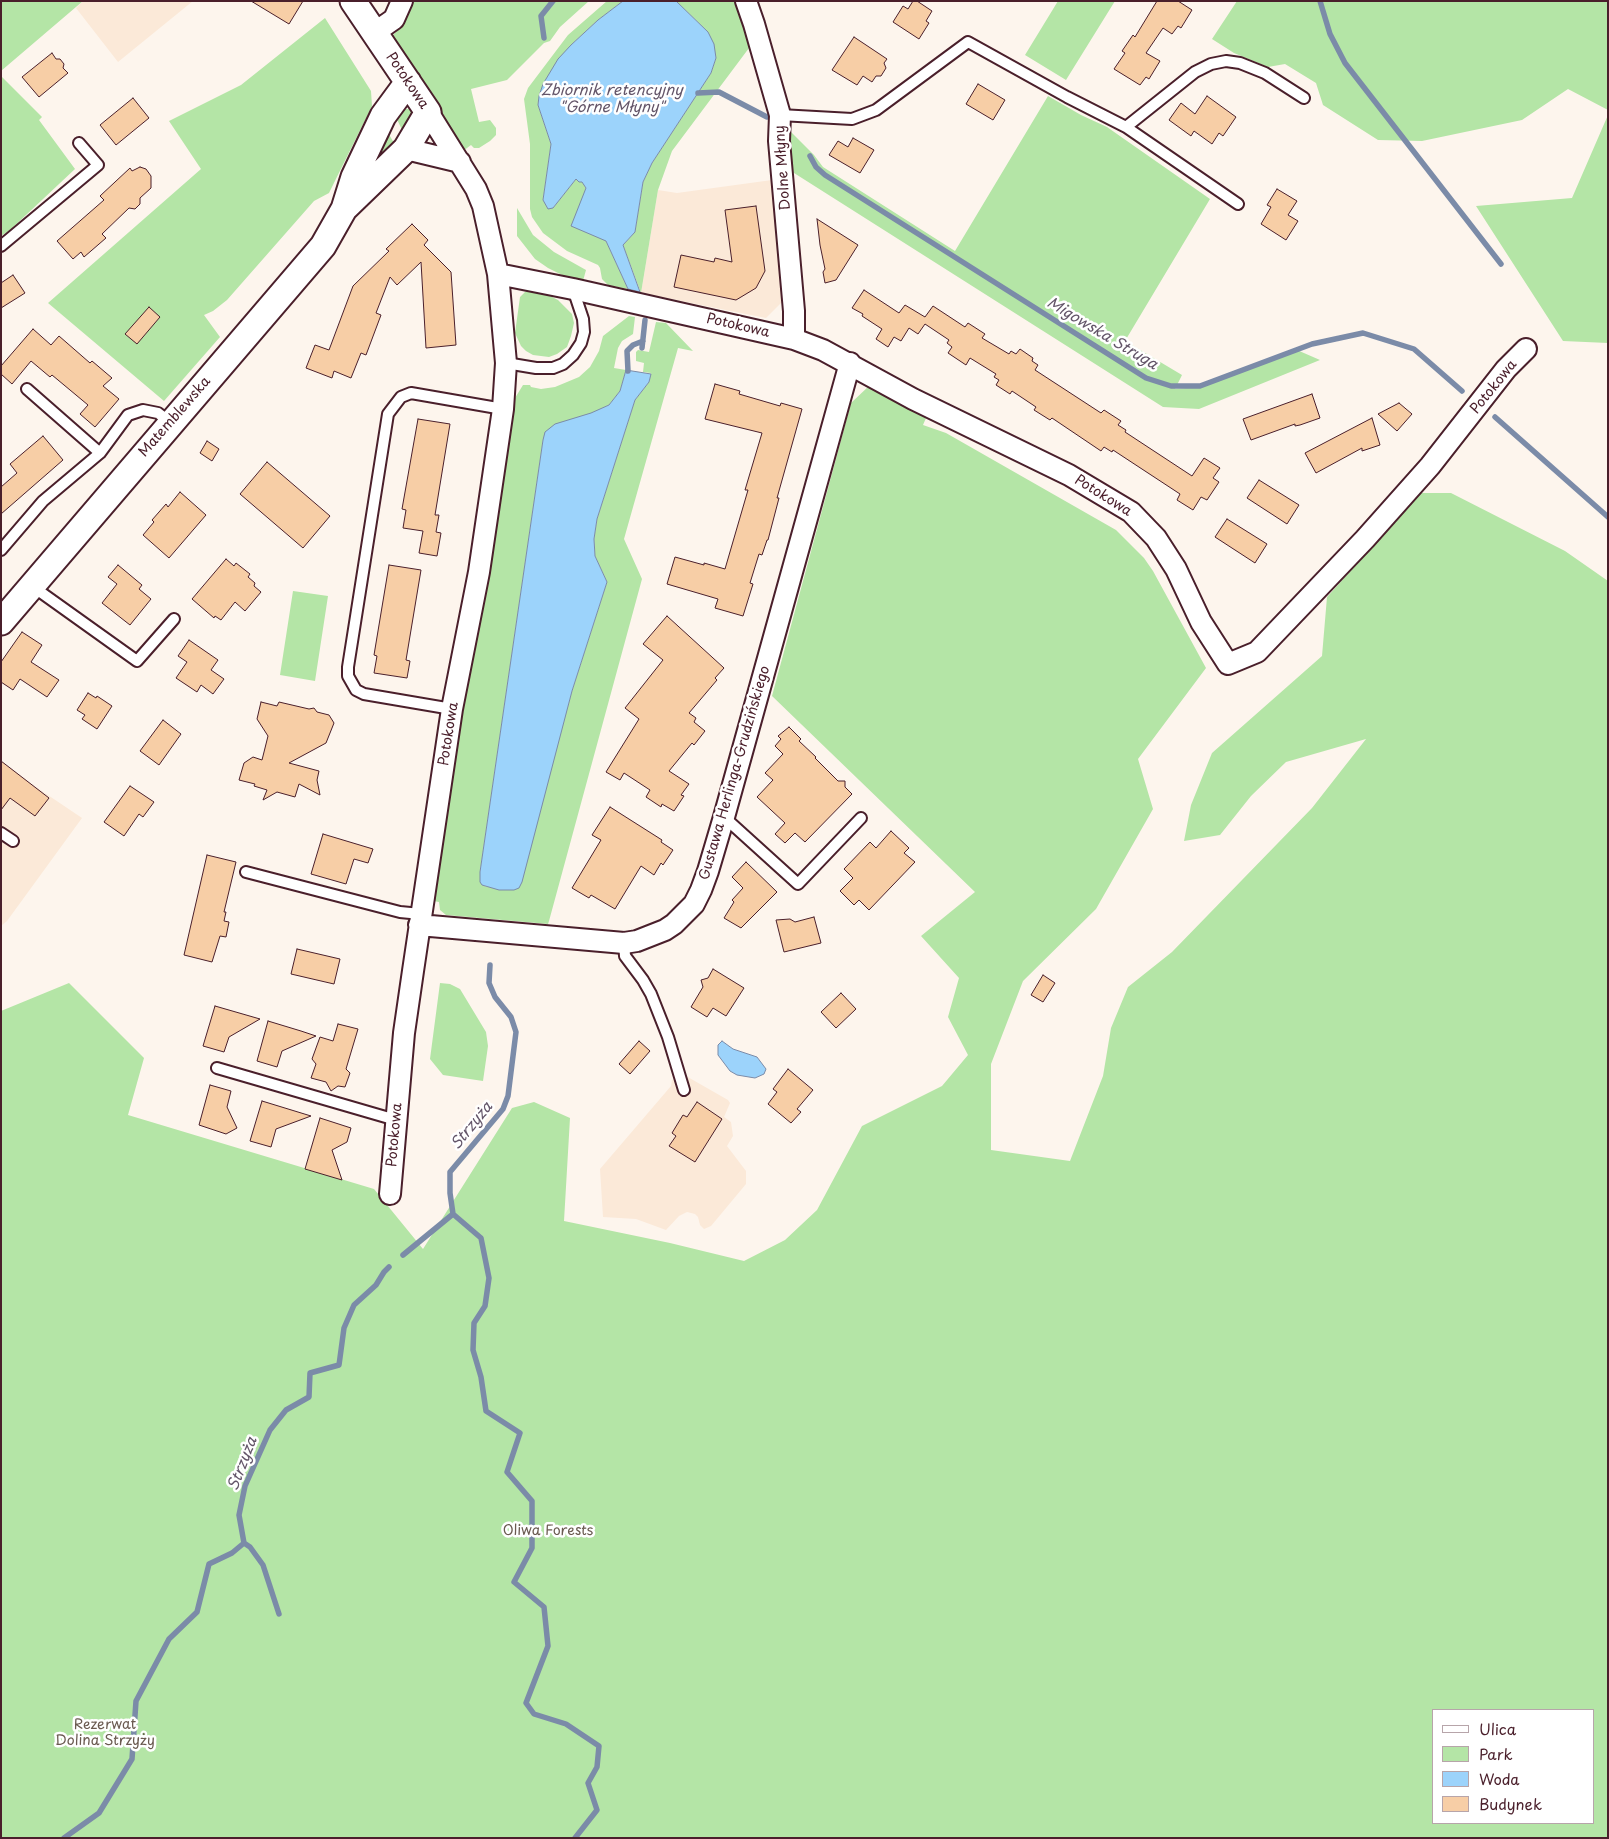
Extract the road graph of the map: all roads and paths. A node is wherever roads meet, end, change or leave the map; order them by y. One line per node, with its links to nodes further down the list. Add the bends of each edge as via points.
1 (353, 1): 4 (street, Potokowa)
2 (402, 1): 4 (street, via 394,19)
3 (746, 1): 8 (street, Dolne Młyny)
4 (374, 33): 5 (street, Potokowa)
5 (408, 82): 7 (street, Potokowa); 14 (street, Matemblewska, via 383,116 354,177)
6 (1304, 98): 9 (lane, via 1265,73 1240,62 1211,64 1195,72)
7 (428, 112): 11 (street, Matemblewska); 12 (street, Potokowa)
8 (780, 115): 9 (lane, via 852,119 876,110 968,42); 18 (street, Dolne Młyny, via 779,141)
9 (1126, 128): 13 (lane)
10 (79, 143): 15 (lane, via 98,166)
11 (406, 149): 12 (street); 14 (street, Matemblewska)
12 (460, 162): 16 (street, Potokowa, via 482,206)
13 (1238, 204)
14 (344, 209): 24 (street, Matemblewska, via 323,246)
15 (1, 246)
16 (498, 274): 17 (street, Potokowa); 20 (street, Potokowa)
17 (574, 289): 18 (street, Potokowa); 20 (lane, via 584,332 573,356 553,368)
18 (794, 339): 21 (street, Potokowa)
19 (1526, 349): 21 (street, Potokowa, via 1365,539 1257,652 1228,664 1201,622 1165,551 1131,512 1069,475 913,399)
20 (506, 363): 23 (street, Potokowa)
21 (850, 364): 31 (street, Gustawa Herlinga-Grudzińskiego)
22 (27, 389): 25 (lane)
23 (502, 409): 30 (street, Potokowa, via 478,574); 30 (lane, via 411,393 401,396 388,414 348,676 356,690 364,694)
24 (171, 423): 25 (lane, via 158,413 143,410 128,414); 27 (street, Matemblewska)
25 (100, 453): 26 (lane, via 43,501)
26 (1, 550)
27 (32, 586): 28 (lane, via 137,661); 29 (street, Matemblewska)
28 (174, 619)
29 (1, 622)
30 (452, 709): 36 (street, Potokowa)
31 (724, 817): 32 (lane, via 798,884); 37 (street, Gustawa Herlinga-Grudzińskiego, via 694,904 665,930)
32 (861, 818)
33 (1, 833): 34 (lane)
34 (13, 841)
35 (246, 872): 36 (lane)
36 (420, 919): 37 (street, Gustawa Herlinga-Grudzińskiego); 40 (street, Potokowa)
37 (624, 943): 39 (lane, via 625,956 647,987 668,1037)
38 (217, 1068): 40 (lane)
39 (684, 1090)
40 (396, 1120): 41 (street, Potokowa)
41 (390, 1194)

